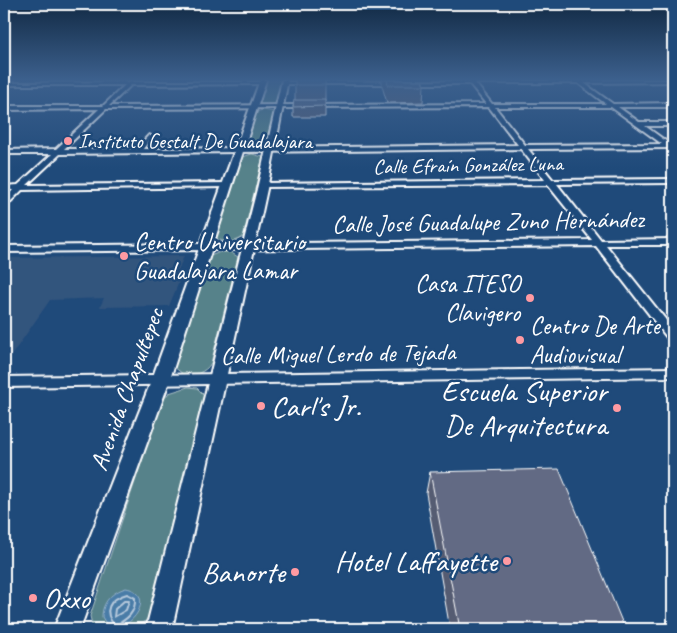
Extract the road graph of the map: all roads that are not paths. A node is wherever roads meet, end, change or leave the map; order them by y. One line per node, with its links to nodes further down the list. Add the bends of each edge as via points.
1 (102, 110): 15 (street)
2 (252, 110): 11 (street, Avenida Chapultepec)
3 (280, 110): 12 (street)
4 (493, 110): 10 (street)
5 (617, 110): 6 (street)
6 (638, 124): 7 (street); 9 (street)
7 (673, 124)
8 (149, 137): 13 (street)
9 (672, 147): 10 (street)
10 (523, 148): 12 (street); 17 (street)
11 (239, 150): 12 (street); 13 (street); 18 (street, Avenida Chapultepec)
12 (270, 150): 19 (street)
13 (138, 151): 15 (street)
14 (4, 152): 15 (street)
15 (58, 152): 21 (street)
16 (673, 180): 17 (street, Calle Efraín González Luna)
17 (550, 182): 19 (street, Calle Efraín González Luna); 23 (street)
18 (227, 185): 21 (street); 25 (street, Avenida Chapultepec)
19 (263, 185): 26 (street)
20 (4, 188): 21 (street)
21 (20, 188): 22 (street)
22 (4, 203)
23 (598, 242): 24 (street, Calle José Guadalupe Zuno Hernández); 26 (street, Calle José Guadalupe Zuno Hernández); 28 (street)
24 (673, 242)
25 (207, 246): 26 (street, Calle José Guadalupe Zuno Hernández); 27 (street, Calle José Guadalupe Zuno Hernández); 31 (street, Avenida Chapultepec)
26 (247, 246): 30 (street)
27 (4, 249)
28 (673, 337)
29 (673, 372): 30 (street, Calle Miguel Lerdo de Tejada)
30 (217, 378): 31 (street, Calle Miguel Lerdo de Tejada); 34 (street)
31 (161, 379): 32 (street, Calle Miguel Lerdo de Tejada); 33 (street, Avenida Chapultepec)
32 (4, 382)
33 (67, 629)
34 (158, 629)

